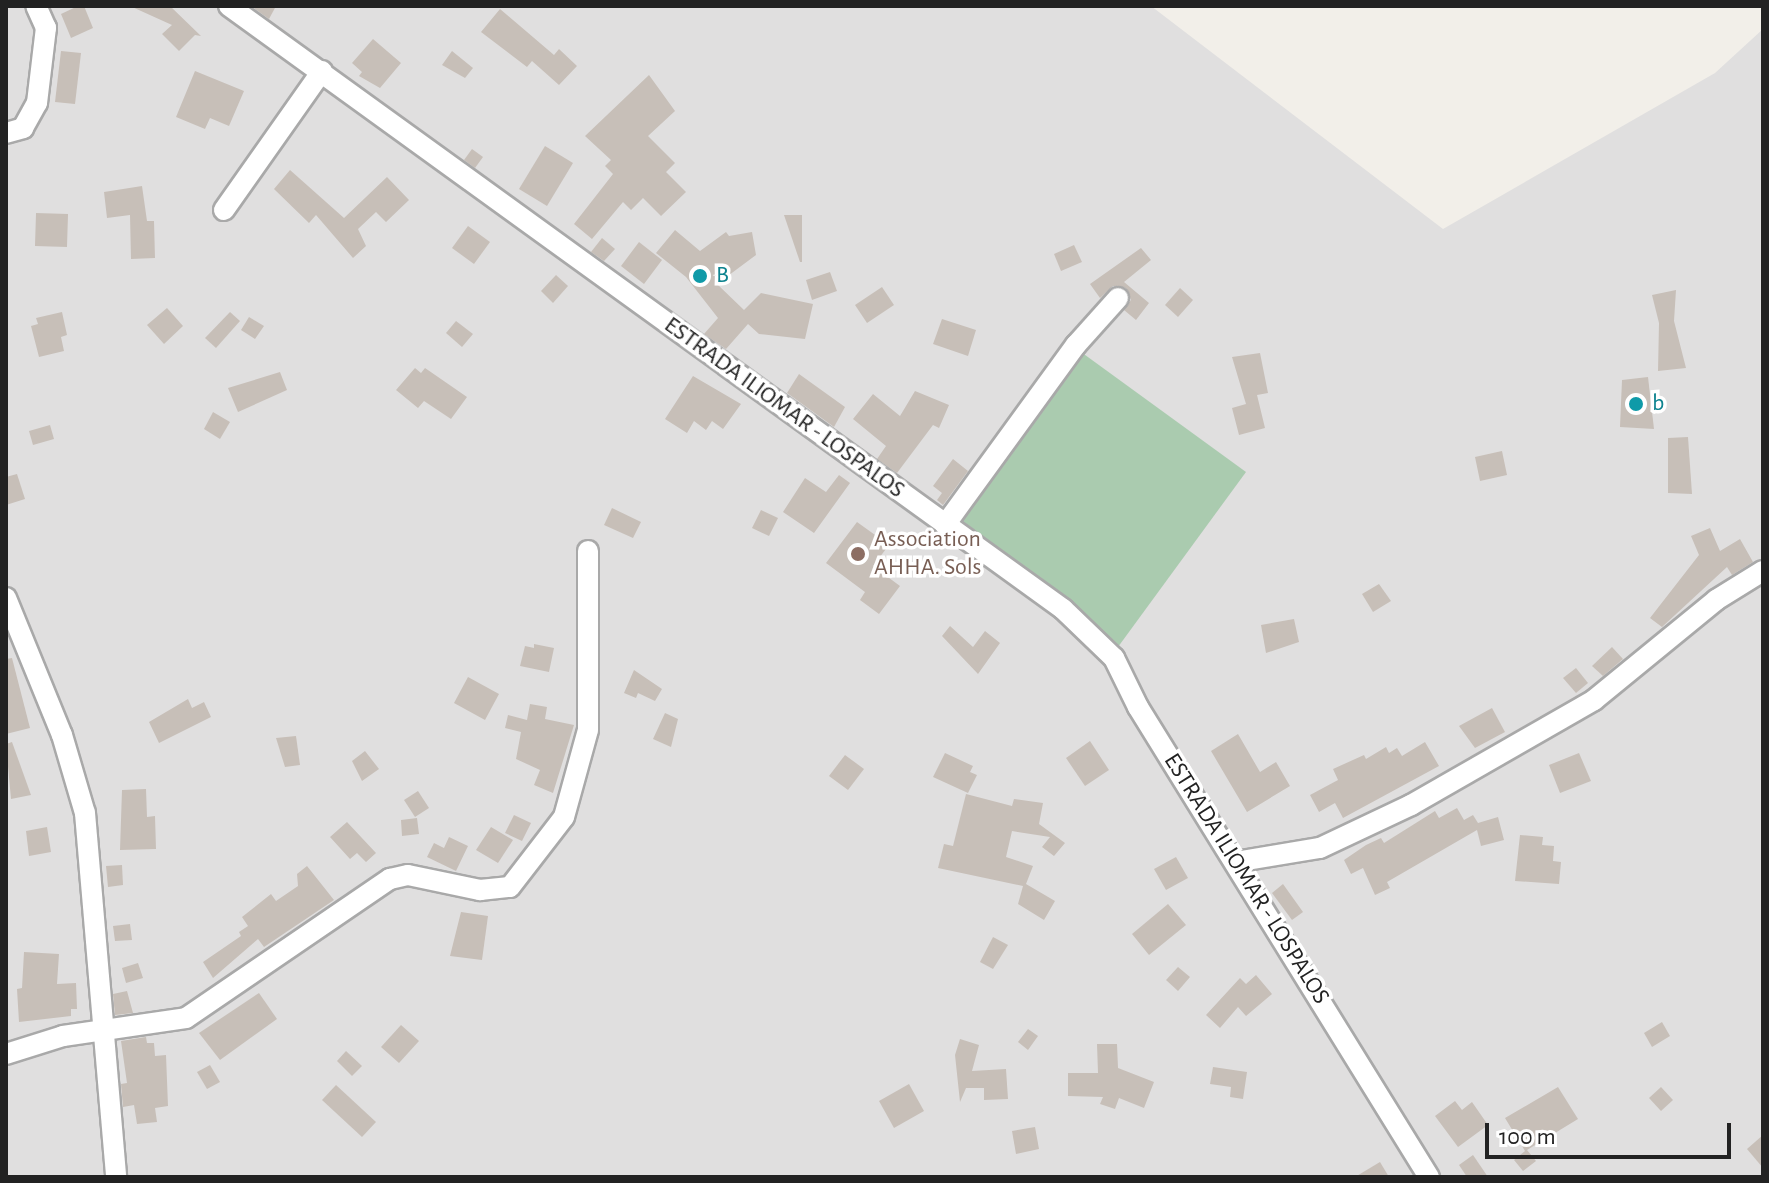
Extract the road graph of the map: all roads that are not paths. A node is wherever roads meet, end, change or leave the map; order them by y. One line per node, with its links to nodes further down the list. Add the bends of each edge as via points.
1 (36, 6): 4 (street, via 46,28 37,103 23,128)
2 (229, 6): 3 (street, ESTRADA ILIOMAR - LOSPALOS)
3 (322, 71): 5 (street); 7 (street, ESTRADA ILIOMAR - LOSPALOS)
4 (6, 133)
5 (224, 210)
6 (1118, 298): 7 (street, via 1076,345)
7 (945, 525): 11 (street, ESTRADA ILIOMAR - LOSPALOS, via 1063,609 1114,658 1138,707)
8 (588, 551): 12 (street, via 588,730 564,817 510,887 480,890 408,875 390,879 186,1018)
9 (1763, 571): 11 (street, via 1716,600 1594,700 1411,805 1320,848)
10 (6, 598): 12 (street, via 62,735 85,813)
11 (1235, 862): 15 (street, ESTRADA ILIOMAR - LOSPALOS)
12 (107, 1031): 13 (street, via 63,1036); 14 (street)
13 (6, 1054)
14 (116, 1177)
15 (1429, 1177)

